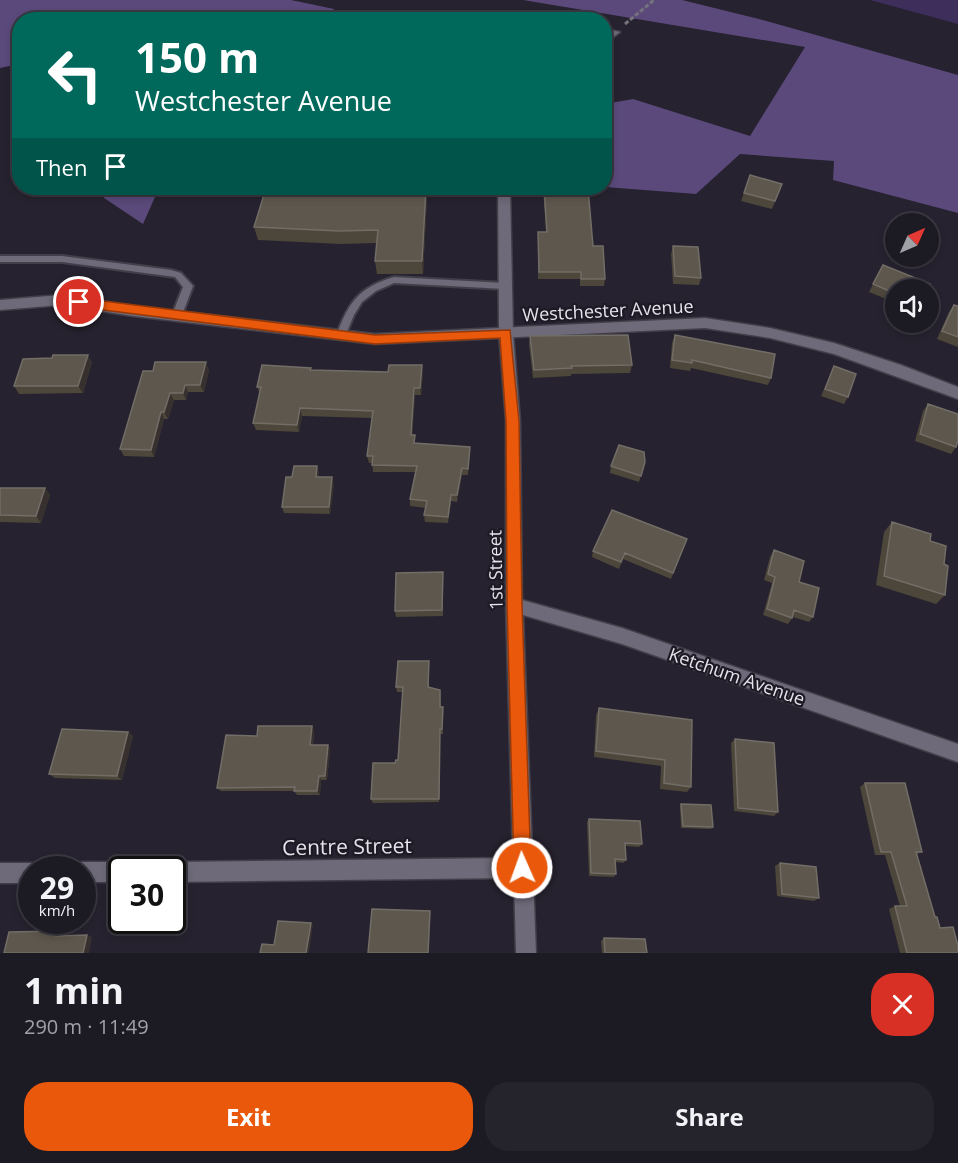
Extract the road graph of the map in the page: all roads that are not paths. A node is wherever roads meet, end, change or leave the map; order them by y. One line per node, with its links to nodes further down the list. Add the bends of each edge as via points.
1 (615, 32): 2 (street)
2 (612, 34)
3 (504, 195): 5 (street, 1st Street)
4 (0, 259): 7 (lane, via 62,259 178,275 188,286)
5 (505, 286): 8 (street, 1st Street); 9 (lane, via 394,280 377,285 352,305)
6 (0, 305): 7 (street, Westchester Avenue, via 61,300)
7 (177, 315): 9 (street, Westchester Avenue)
8 (506, 333): 9 (street, Westchester Avenue, via 375,339); 10 (street, Westchester Avenue, via 705,323 751,328 905,370); 11 (street, 1st Street, via 513,421)
9 (341, 336)
10 (958, 393)
11 (514, 605): 12 (street, Ketchum Avenue, via 622,636); 13 (street, 1st Street)
12 (958, 753)
13 (522, 868): 14 (street, Centre Street); 17 (street, 1st Street)
14 (186, 872)
15 (0, 873): 16 (street)
16 (18, 873)
17 (525, 953)

